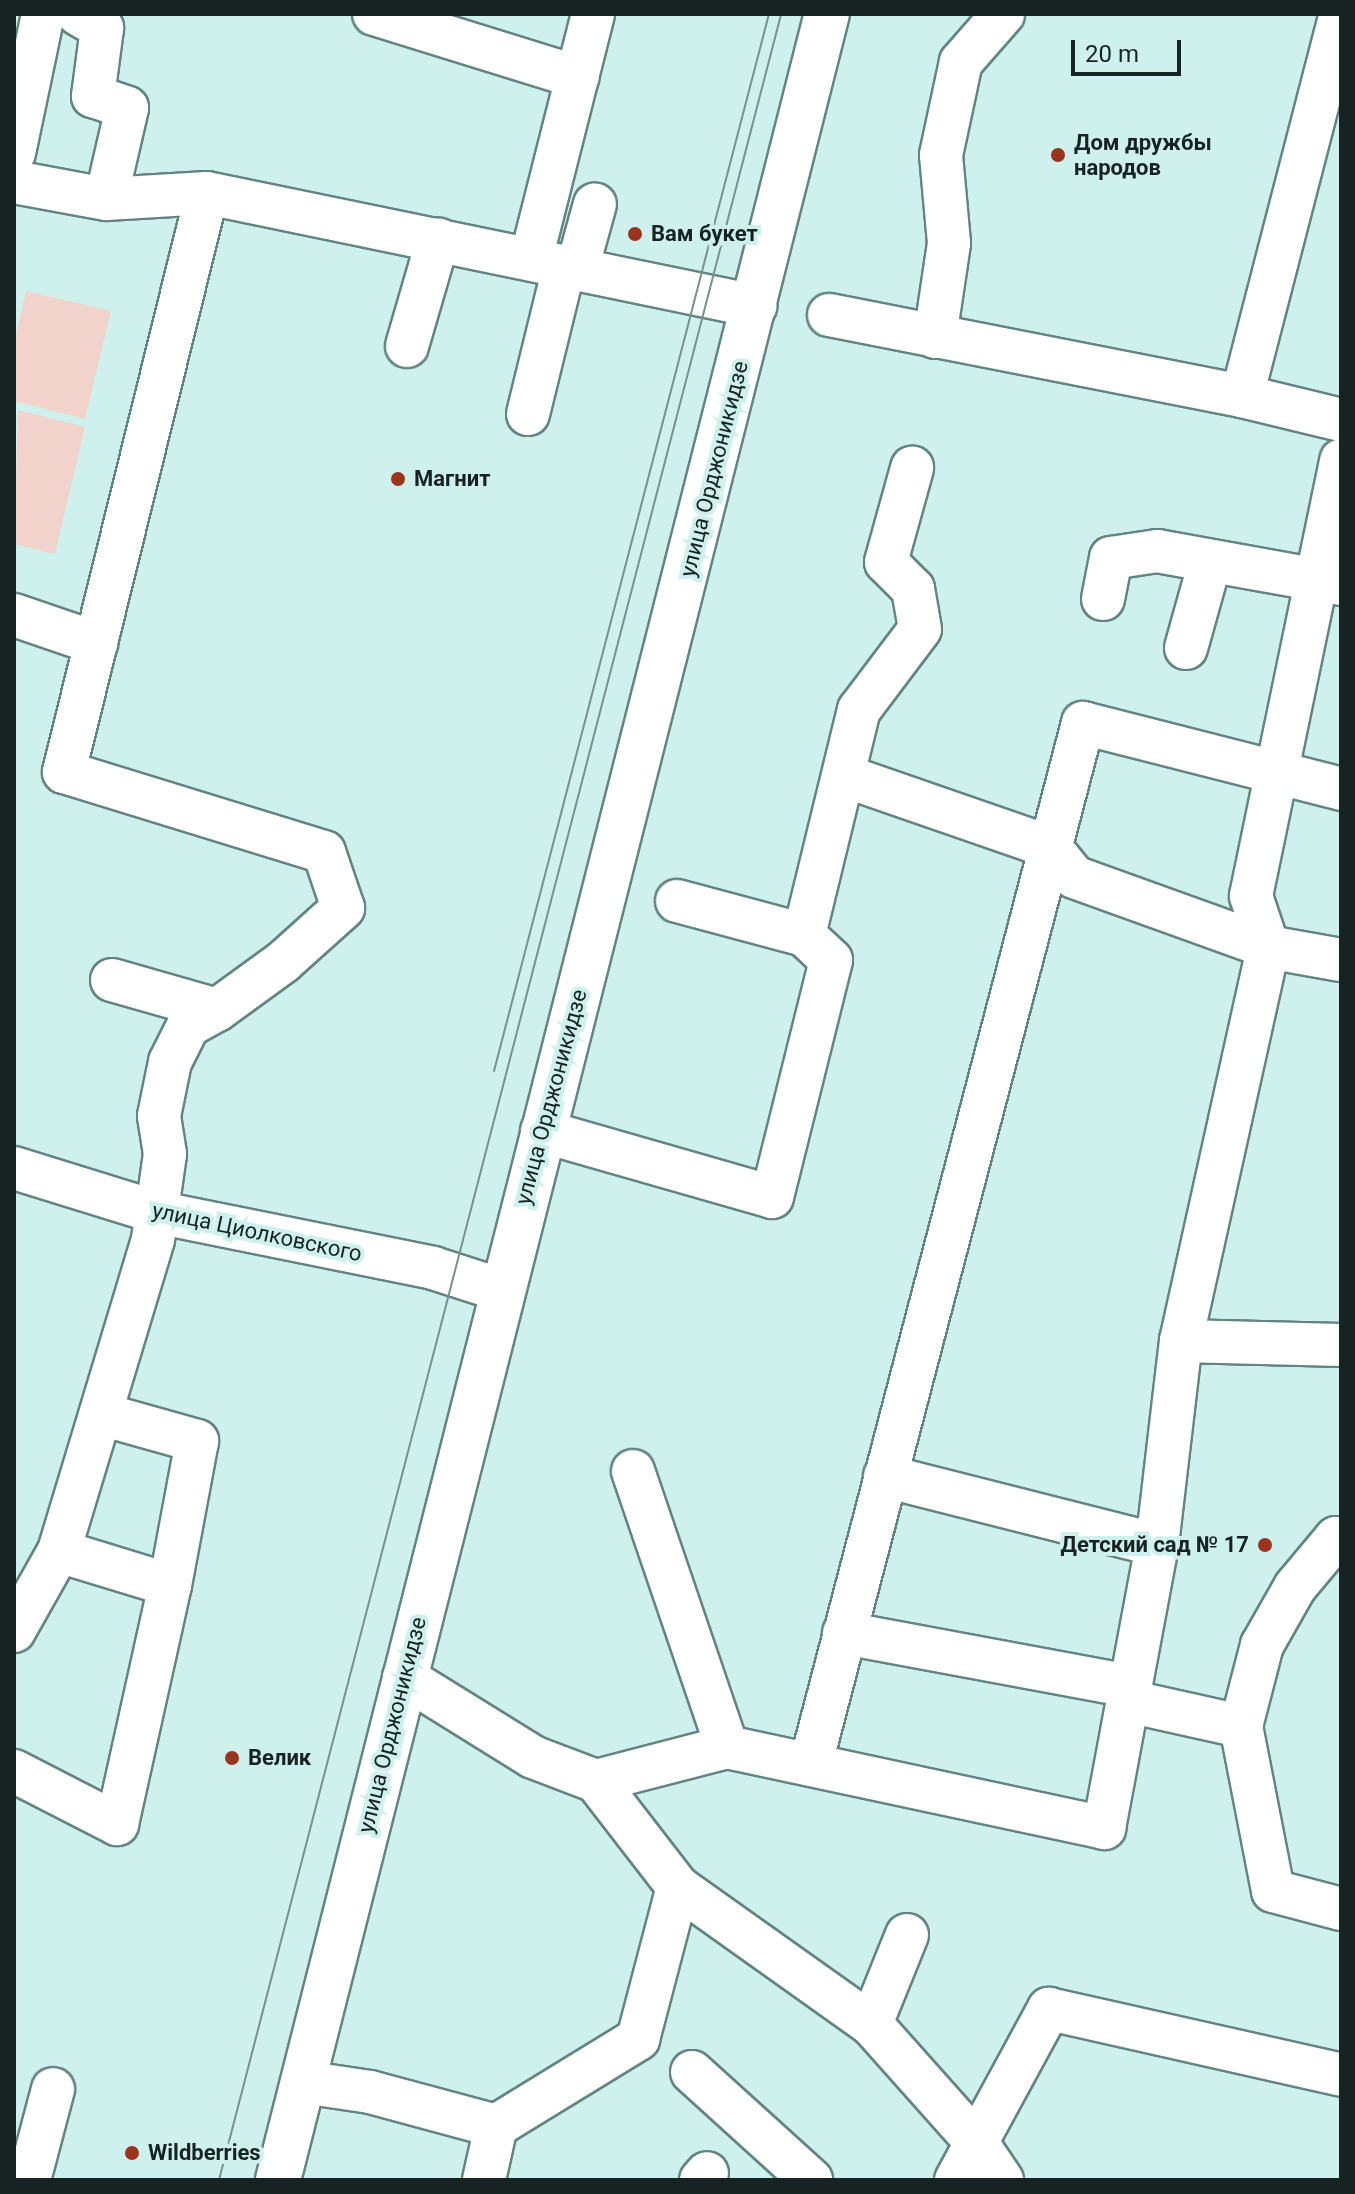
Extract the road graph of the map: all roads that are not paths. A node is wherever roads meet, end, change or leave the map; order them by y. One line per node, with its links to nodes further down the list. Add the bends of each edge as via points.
1 (43, 14): 9 (street)
2 (78, 14): 12 (street, via 102,28 93,96 127,108)
3 (374, 14): 8 (street)
4 (593, 14): 8 (street)
5 (827, 14): 16 (main road, улица Орджоникидзе)
6 (1003, 14): 18 (street, via 961,62 941,155 949,243)
7 (1341, 14): 20 (street)
8 (577, 77): 15 (street)
9 (14, 153)
10 (14, 182): 12 (street)
11 (207, 193): 12 (street); 14 (street); 29 (street)
12 (106, 199)
13 (595, 204): 15 (street)
14 (438, 239): 15 (street); 19 (street)
15 (557, 265): 16 (street); 21 (street)
16 (755, 306): 41 (main road, улица Орджоникидзе)
17 (829, 315): 18 (street)
18 (935, 337): 20 (street)
19 (407, 346)
20 (1242, 396): 22 (street)
21 (528, 414)
22 (1341, 420)
23 (1341, 460): 26 (street)
24 (912, 468): 32 (street, via 886,562 913,589 920,629 859,710)
25 (1210, 562): 26 (street); 27 (street, via 1157,551 1111,558); 30 (street)
26 (1328, 581): 31 (street)
27 (1103, 599)
28 (14, 615): 29 (street)
29 (96, 643): 40 (street, via 64,772 324,852 343,908 283,962)
30 (1186, 648)
31 (1273, 774): 33 (street); 34 (street, via 1083,723); 37 (street, via 1251,896)
32 (845, 776): 34 (street); 36 (street)
33 (1341, 789)
34 (1050, 847): 37 (street, via 1074,877); 49 (street)
35 (677, 901): 36 (street)
36 (804, 935): 41 (street, via 831,960 772,1197)
37 (1268, 947): 38 (street); 45 (street)
38 (1341, 960)
39 (112, 980): 40 (street)
40 (217, 1010): 43 (street, via 188,1026 170,1062 159,1116 165,1154)
41 (542, 1131): 44 (main road, улица Орджоникидзе)
42 (14, 1168): 43 (street, улица Циолковского)
43 (156, 1212): 44 (street, улица Циолковского, via 433,1268); 47 (street, via 153,1239)
44 (501, 1290): 56 (main road, улица Орджоникидзе)
45 (1181, 1341): 46 (street); 51 (street)
46 (1341, 1345)
47 (101, 1414): 52 (street); 53 (street, via 197,1441)
48 (633, 1471): 59 (street)
49 (885, 1476): 51 (street); 55 (street)
50 (1341, 1539): 58 (street, via 1336,1538 1295,1587 1262,1645)
51 (1157, 1545): 57 (street)
52 (59, 1551): 53 (street); 54 (street)
53 (170, 1585): 61 (street, via 117,1824)
54 (14, 1631)
55 (844, 1633): 57 (street); 60 (street)
56 (404, 1677): 62 (street, via 533,1757); 69 (main road, улица Орджоникидзе)
57 (1129, 1694): 58 (street); 60 (street, via 1104,1828)
58 (1241, 1726): 64 (street, via 1273,1891)
59 (727, 1747): 60 (street); 62 (street)
60 (811, 1763)
61 (14, 1771)
62 (596, 1781): 63 (street)
63 (678, 1887): 66 (street); 71 (street, via 638,2039)
64 (1341, 1909)
65 (907, 1935): 66 (street)
66 (871, 2024): 72 (street)
67 (692, 2072): 76 (street)
68 (1341, 2075): 72 (street, via 1049,2009)
69 (303, 2082): 71 (street, via 370,2092); 74 (main road, улица Орджоникидзе)
70 (53, 2089): 73 (street)
71 (496, 2126): 75 (street)
72 (977, 2143): 77 (street); 78 (street)
73 (29, 2180)
74 (278, 2180)
75 (484, 2180)
76 (811, 2180)
77 (956, 2180)
78 (1002, 2180)

